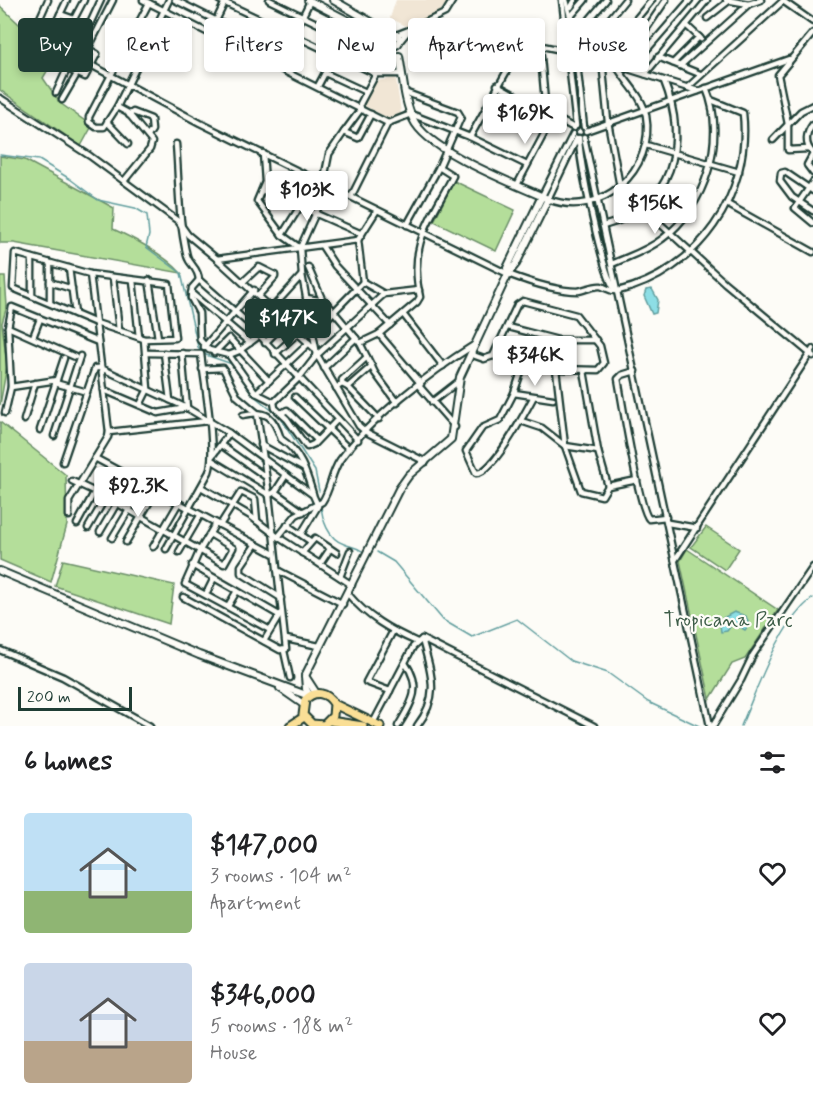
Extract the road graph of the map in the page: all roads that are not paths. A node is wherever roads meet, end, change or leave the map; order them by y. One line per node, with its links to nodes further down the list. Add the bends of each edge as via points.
1 (48, 0): 35 (street)
2 (67, 0): 32 (street)
3 (84, 0): 32 (street, via 74,19)
4 (101, 0): 37 (street)
5 (113, 0): 55 (street)
6 (143, 0): 27 (street)
7 (170, 0): 31 (street)
8 (175, 0): 38 (street)
9 (219, 0): 26 (street)
10 (269, 0): 34 (street)
11 (333, 0): 54 (street)
12 (453, 0): 54 (street, via 445,13)
13 (564, 0): 42 (street); 43 (street)
14 (575, 0): 30 (street)
15 (585, 0): 33 (street)
16 (606, 0): 44 (street)
17 (625, 0): 45 (street)
18 (652, 0): 46 (street)
19 (666, 0): 49 (street)
20 (690, 0): 57 (street)
21 (706, 0): 29 (street)
22 (728, 0): 28 (street); 29 (street, via 709,16)
23 (762, 0): 28 (street)
24 (309, 1): 34 (street); 41 (street)
25 (782, 1): 47 (street); 83 (street)
26 (225, 2): 39 (street); 40 (street)
27 (149, 3): 31 (street); 84 (street)
28 (749, 4): 56 (street)
29 (702, 6): 50 (street)
30 (571, 8)
31 (165, 10): 51 (street); 86 (street)
32 (60, 14): 36 (street)
33 (572, 15)
34 (303, 16): 48 (street)
35 (39, 18)
36 (58, 18)
37 (93, 18)
38 (212, 18)
39 (217, 18)
40 (257, 18)
41 (346, 18)
42 (565, 18)
43 (569, 18)
44 (591, 18)
45 (609, 18)
46 (637, 18)
47 (813, 21)
48 (316, 22)
49 (649, 23)
50 (686, 25): 53 (street); 61 (street)
51 (204, 30)
52 (813, 33): 62 (street)
53 (699, 37): 56 (street); 63 (street)
54 (397, 38): 60 (street)
55 (93, 39)
56 (706, 43): 64 (street)
57 (649, 47)
58 (93, 50): 65 (street, via 97,54)
59 (396, 52): 60 (street)
60 (399, 56): 81 (street)
61 (658, 57): 63 (street); 82 (street)
62 (789, 59): 90 (street); 113 (street, via 778,75)
63 (673, 63): 64 (street)
64 (681, 65): 83 (street)
65 (93, 66): 84 (street)
66 (66, 72): 93 (street)
67 (73, 72): 79 (street)
68 (89, 72): 79 (street, via 85,77)
69 (289, 72): 88 (street)
70 (372, 72): 80 (street)
71 (505, 72): 87 (street)
72 (542, 72): 104 (street)
73 (570, 72): 114 (street)
74 (580, 72): 115 (street)
75 (603, 72): 110 (street)
76 (623, 72): 103 (street)
77 (639, 72): 82 (street)
78 (325, 73): 88 (street); 92 (street)
79 (77, 74): 98 (street)
80 (376, 74): 81 (street); 92 (street)
81 (403, 74): 94 (street)
82 (645, 74): 85 (street)
83 (700, 74): 89 (street)
84 (111, 75): 86 (street); 109 (street, via 88,119 99,128)
85 (664, 81): 89 (street); 96 (street)
86 (127, 84): 101 (street); 128 (street)
87 (497, 85): 104 (street); 119 (street)
88 (318, 86): 102 (street)
89 (688, 87): 91 (street)
90 (706, 88): 91 (street); 99 (street)
91 (698, 91): 96 (street)
92 (366, 92): 102 (street)
93 (56, 93)
94 (407, 93): 107 (street); 117 (street, via 459,113)
95 (0, 98): 136 (street)
96 (672, 99): 103 (street); 129 (street, via 677,129)
97 (813, 99): 100 (street)
98 (62, 100)
99 (711, 100): 131 (street, via 714,128); 134 (street, via 743,113)
100 (810, 106): 113 (street)
101 (117, 107): 105 (street); 109 (street)
102 (361, 109): 106 (street); 116 (street)
103 (644, 109): 110 (street); 124 (street)
104 (546, 112): 108 (street)
105 (129, 114): 118 (street); 118 (street, via 151,119)
106 (371, 114): 111 (street); 116 (street, via 358,138)
107 (411, 114): 111 (street); 117 (street); 126 (street, via 426,136)
108 (553, 117): 114 (street); 132 (street)
109 (107, 122): 122 (street)
110 (608, 122): 115 (street); 140 (street)
111 (388, 123): 143 (street)
112 (813, 123): 127 (street, via 807,134)
113 (788, 124): 121 (street); 127 (street, via 788,150)
114 (575, 127): 115 (street); 120 (street)
115 (585, 129): 120 (street)
116 (344, 132): 138 (street, via 329,154)
117 (455, 132): 119 (street); 126 (street)
118 (148, 136): 136 (street, via 152,142 150,149)
119 (470, 137): 132 (street)
120 (578, 137): 125 (street); 144 (street); 145 (street)
121 (773, 140)
122 (128, 144)
123 (176, 144): 155 (street)
124 (646, 145): 129 (street); 140 (street)
125 (576, 147): 144 (street); 147 (street)
126 (446, 150): 133 (street); 139 (street)
127 (812, 152): 130 (street)
128 (263, 153): 138 (street); 141 (street)
129 (675, 154): 131 (street); 150 (street, via 662,185)
130 (811, 160): 135 (street, via 807,167)
131 (710, 164): 134 (street); 158 (street, via 694,202)
132 (527, 165): 139 (street)
133 (439, 168): 156 (street); 160 (street, via 453,176)
134 (739, 172): 148 (street)
135 (813, 173)
136 (124, 181): 155 (street)
137 (813, 182): 142 (street)
138 (326, 185): 143 (street); 153 (street)
139 (517, 185): 144 (street)
140 (620, 187): 145 (street); 150 (street)
141 (262, 190): 149 (street); 161 (street, via 257,201)
142 (811, 190): 146 (street); 146 (street, via 781,173 782,184)
143 (351, 197): 151 (street)
144 (545, 198): 147 (street); 174 (street, via 516,264)
145 (597, 201): 147 (street); 157 (street)
146 (799, 202): 152 (street); 154 (street, via 796,211)
147 (591, 203): 187 (street, via 608,277)
148 (727, 204): 165 (street); 166 (street)
149 (299, 208): 153 (street); 161 (street)
150 (642, 208): 157 (street, via 626,219); 158 (street)
151 (377, 210): 156 (street); 159 (street)
152 (813, 211)
153 (316, 213): 159 (street); 164 (street)
154 (813, 223)
155 (182, 225): 168 (street, via 188,235); 179 (street, via 187,255 198,269)
156 (407, 225): 160 (street)
157 (603, 226): 170 (street)
158 (670, 233): 165 (street); 170 (street, via 650,248)
159 (362, 234): 162 (street)
160 (423, 234): 174 (street); 186 (street, via 417,249)
161 (282, 235): 164 (street)
162 (358, 240): 163 (street); 182 (street)
163 (322, 246): 164 (street); 184 (street)
164 (300, 248): 168 (street); 175 (street)
165 (691, 252): 187 (street, via 663,273); 233 (street)
166 (813, 252)
167 (32, 258): 169 (street); 191 (street); 191 (street, via 15,253 13,288)
168 (217, 258): 180 (street)
169 (50, 263): 172 (street); 181 (street)
170 (612, 264): 187 (street)
171 (308, 267): 193 (street)
172 (69, 268): 173 (street); 183 (street)
173 (90, 274): 176 (street); 202 (street)
174 (507, 274): 187 (street, via 559,288 581,291 599,286); 225 (street)
175 (302, 275): 192 (street); 196 (street)
176 (113, 278): 177 (street); 209 (street)
177 (133, 280): 178 (street); 216 (street)
178 (149, 280): 217 (street); 217 (street, via 169,284 175,338)
179 (200, 280): 188 (street); 197 (street)
180 (244, 281): 185 (street); 190 (street, via 259,267 274,274)
181 (50, 282): 183 (street); 194 (street)
182 (363, 282): 184 (street); 189 (street)
183 (72, 289): 198 (street)
184 (356, 289): 195 (street); 199 (street)
185 (254, 290): 190 (street); 197 (street)
186 (418, 290): 189 (street); 200 (street, via 419,299)
187 (616, 291): 250 (street)
188 (191, 293): 204 (street); 226 (street, via 199,313)
189 (384, 294): 195 (street)
190 (259, 295): 196 (street)
191 (32, 296): 194 (street)
192 (306, 298): 193 (street); 212 (street)
193 (322, 299): 199 (street)
194 (50, 303): 198 (street)
195 (372, 305): 205 (street); 208 (street)
196 (273, 309): 203 (street); 210 (street)
197 (235, 311): 204 (street); 210 (street)
198 (75, 314): 202 (street)
199 (333, 314): 208 (street); 212 (street)
200 (403, 314): 205 (street); 244 (street)
201 (40, 319): 206 (street, via 12,307); 215 (street); 220 (street)
202 (96, 322): 209 (street); 220 (street)
203 (286, 322): 211 (street); 222 (street)
204 (226, 323): 221 (street); 226 (street)
205 (390, 325): 213 (street)
206 (8, 327): 215 (street); 258 (street)
207 (508, 327): 219 (street, via 546,338); 219 (street, via 517,305 523,302 573,312); 238 (street)
208 (348, 329): 218 (street); 237 (street)
209 (119, 330): 216 (street)
210 (254, 330): 214 (street)
211 (298, 333): 223 (street); 234 (street)
212 (312, 334): 227 (street)
213 (379, 334): 224 (street); 257 (street)
214 (259, 336): 221 (street); 222 (street)
215 (33, 337): 259 (street, via 78,356)
216 (142, 338): 217 (street); 229 (street)
217 (158, 338)
218 (356, 338): 224 (street); 246 (street)
219 (596, 340): 249 (street, via 603,366)
220 (98, 342): 245 (street)
221 (250, 343): 228 (street)
222 (265, 343): 234 (street)
223 (309, 343): 227 (street); 242 (street)
224 (360, 343): 239 (street)
225 (474, 345): 235 (street); 244 (street)
226 (204, 347): 232 (street)
227 (314, 348): 237 (street)
228 (239, 351): 232 (street, via 230,338); 236 (street); 253 (street)
229 (146, 353): 230 (street); 262 (street)
230 (164, 353): 231 (street); 270 (street)
231 (182, 353): 247 (street, via 201,354); 275 (street)
232 (214, 353): 236 (street)
233 (812, 353): 338 (street)
234 (276, 354): 242 (street)
235 (470, 354): 238 (street, via 484,359); 254 (street)
236 (229, 355): 265 (street)
237 (317, 356): 246 (street); 251 (street)
238 (493, 356): 241 (street)
239 (367, 357): 243 (street); 256 (street)
240 (64, 358): 252 (street)
241 (524, 363): 248 (street); 266 (street)
242 (287, 365): 251 (street); 253 (street)
243 (372, 366): 260 (street); 273 (street)
244 (443, 366): 257 (street)
245 (101, 368): 262 (street); 263 (street); 264 (street, via 95,368)
246 (324, 368): 261 (street)
247 (202, 369): 277 (street, via 223,368 237,396); 283 (street)
248 (556, 369): 249 (street); 296 (street)
249 (584, 371): 298 (street)
250 (635, 372): 309 (street, via 618,379); 331 (street)
251 (299, 378): 271 (street); 280 (street)
252 (56, 381): 255 (street); 259 (street); 287 (street)
253 (269, 381): 265 (street)
254 (459, 381): 272 (street); 285 (street)
255 (35, 383): 258 (street); 282 (street)
256 (342, 384): 260 (street); 261 (street)
257 (420, 385): 272 (street); 273 (street)
258 (11, 387): 276 (street)
259 (70, 387): 264 (street); 291 (street)
260 (348, 387): 281 (street)
261 (336, 388): 289 (street)
262 (148, 389): 270 (street); 274 (street)
263 (104, 390): 274 (street); 288 (street)
264 (87, 392): 302 (street)
265 (256, 393): 271 (street)
266 (514, 393): 268 (street); 284 (street, via 500,420 482,428 466,451 476,473 485,471)
267 (295, 397): 286 (street)
268 (533, 398): 269 (street); 284 (street)
269 (553, 399)
270 (170, 400): 275 (street)
271 (274, 402): 278 (street)
272 (432, 402): 285 (street)
273 (397, 403): 281 (street)
274 (140, 405): 275 (street, via 158,413)
275 (187, 408): 283 (street)
276 (5, 413)
277 (257, 413): 279 (street); 295 (street); 304 (street, via 276,422 281,439 290,445)
278 (282, 413): 292 (street, via 287,410); 292 (street, via 307,447)
279 (243, 415)
280 (338, 419): 286 (street); 293 (street)
281 (379, 419): 289 (street)
282 (24, 420)
283 (208, 421): 288 (street); 290 (street); 300 (street)
284 (521, 421): 296 (street, via 537,426)
285 (454, 427): 303 (street, via 446,446)
286 (327, 429): 292 (street); 297 (street)
287 (40, 430)
288 (109, 432): 299 (street)
289 (366, 432): 293 (street); 303 (street)
290 (229, 433): 294 (street); 301 (street)
291 (54, 436)
292 (317, 440)
293 (358, 440): 297 (street)
294 (221, 445): 300 (street); 307 (street)
295 (261, 445): 301 (street); 304 (street)
296 (565, 446): 298 (street); 313 (street, via 581,491 602,496)
297 (349, 449): 324 (street, via 335,468)
298 (598, 451): 313 (street)
299 (95, 458): 305 (street); 311 (street)
300 (213, 458): 314 (street); 318 (street)
301 (263, 458): 306 (street); 307 (street)
302 (63, 462)
303 (426, 462): 368 (street, via 399,489)
304 (305, 469): 319 (street)
305 (120, 473): 308 (street); 320 (street)
306 (286, 475): 317 (street); 319 (street)
307 (266, 477): 318 (street)
308 (131, 478): 312 (street); 321 (street)
309 (637, 480): 313 (street); 331 (street, via 645,515 652,519)
310 (72, 481): 311 (street)
311 (81, 484): 315 (street); 328 (street, via 69,501)
312 (144, 485): 316 (street); 325 (street)
313 (608, 486)
314 (201, 487): 323 (street); 326 (street)
315 (95, 491): 320 (street); 334 (street)
316 (156, 491): 322 (street); 330 (street)
317 (275, 492): 318 (street); 327 (street)
318 (269, 495): 341 (street)
319 (313, 495): 324 (street)
320 (106, 497): 321 (street); 337 (street)
321 (118, 504): 325 (street); 340 (street)
322 (178, 504): 326 (street); 339 (street)
323 (232, 504): 332 (street); 332 (street, via 244,492 257,503); 335 (street)
324 (318, 506): 327 (street); 343 (street)
325 (130, 510): 330 (street); 346 (street)
326 (188, 510): 329 (street); 344 (street)
327 (303, 512): 336 (street)
328 (69, 516)
329 (200, 516): 335 (street); 349 (street)
330 (140, 517): 339 (street); 348 (street)
331 (666, 517): 333 (street)
332 (257, 521): 341 (street)
333 (667, 523): 338 (street); 360 (street)
334 (77, 524)
335 (218, 524): 342 (street); 350 (street)
336 (287, 525): 343 (street); 345 (street)
337 (88, 528)
338 (697, 528): 360 (street)
339 (163, 530): 344 (street); 351 (street)
340 (100, 532)
341 (273, 532): 345 (street); 359 (street)
342 (210, 534): 354 (street); 354 (street, via 233,548 226,562 223,564)
343 (301, 534): 347 (street)
344 (173, 535): 349 (street); 352 (street)
345 (278, 537): 357 (street)
346 (112, 538)
347 (310, 541): 353 (street, via 315,538); 357 (street)
348 (126, 542)
349 (185, 542): 354 (street); 356 (street)
350 (256, 544): 359 (street); 373 (street, via 241,566 241,573)
351 (153, 547)
352 (166, 549)
353 (330, 549): 358 (street); 361 (street)
354 (200, 550): 362 (street)
355 (350, 551): 366 (street)
356 (179, 552)
357 (302, 553): 361 (street)
358 (337, 553)
359 (274, 554): 364 (street)
360 (675, 560): 406 (street)
361 (320, 564): 366 (street)
362 (192, 565): 367 (street); 370 (street, via 185,584)
363 (813, 567): 406 (street)
364 (277, 570): 373 (street); 374 (street)
365 (0, 571): 389 (street)
366 (340, 577): 368 (street)
367 (214, 578): 369 (street); 370 (street)
368 (352, 585): 371 (street)
369 (237, 591): 375 (street); 376 (street)
370 (206, 594): 375 (street)
371 (348, 594): 374 (street); 378 (street, via 363,612)
372 (183, 597): 381 (street)
373 (281, 598): 376 (street)
374 (343, 604): 382 (street)
375 (228, 606): 377 (street)
376 (281, 613): 377 (street); 379 (street)
377 (270, 630): 381 (street)
378 (393, 631): 380 (street); 391 (street, via 366,682)
379 (286, 639): 382 (street); 384 (street)
380 (420, 640): 386 (street); 404 (street, via 434,691); 405 (street)
381 (264, 641): 384 (street)
382 (319, 646): 388 (street)
383 (2, 651): 385 (street); 399 (street, via 63,677)
384 (285, 651): 387 (street)
385 (0, 658)
386 (405, 663): 391 (street); 403 (street, via 414,676 415,691)
387 (291, 678)
388 (305, 678): 390 (street); 392 (street)
389 (277, 686): 390 (street); 393 (street)
390 (287, 688): 392 (street)
391 (390, 692): 398 (street)
392 (312, 695): 393 (main road); 394 (main road, via 326,695)
393 (303, 704): 395 (main road)
394 (333, 704): 396 (main road); 398 (main road)
395 (304, 717): 397 (main road); 400 (main road)
396 (330, 721): 397 (main road); 402 (main road)
397 (312, 724): 401 (main road)
398 (377, 724)
399 (151, 725)
400 (290, 726)
401 (303, 726)
402 (363, 726)
403 (398, 726)
404 (417, 726)
405 (594, 726)
406 (711, 726)

